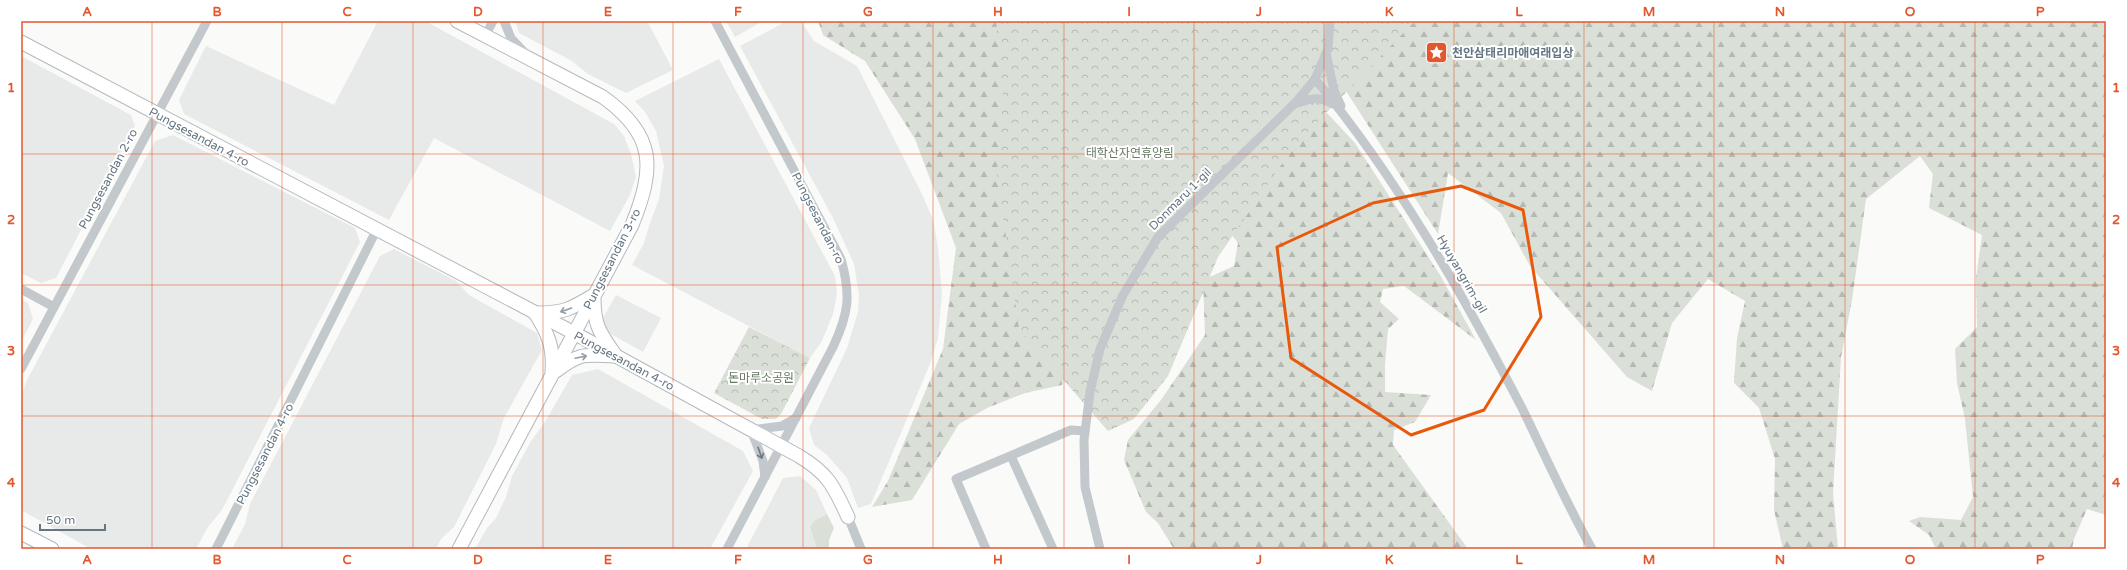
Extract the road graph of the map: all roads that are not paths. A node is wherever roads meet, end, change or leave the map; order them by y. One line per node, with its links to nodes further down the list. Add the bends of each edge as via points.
1 (207, 21): 14 (street, Pungsesandan 2-ro)
2 (456, 21): 7 (street, Pungsesandan 3-ro)
3 (492, 21): 7 (street)
4 (504, 21): 10 (street, via 512,38)
5 (715, 21): 25 (street, Pungsesandan-ro, via 841,259 847,282 848,303 842,328)
6 (1330, 21): 9 (street)
7 (485, 36): 10 (street, Pungsesandan 3-ro)
8 (21, 42): 14 (street, Pungsesandan 4-ro)
9 (1326, 53): 11 (street); 15 (street, via 1334,91)
10 (531, 60): 18 (street, Pungsesandan 3-ro, via 603,97 618,108 632,122 640,135 646,156 644,196 632,225)
11 (1315, 79): 12 (street, Donmaru 1-gil); 13 (street, Hyuyangrim-gil)
12 (1293, 105): 13 (street, via 1310,98 1324,99); 27 (street, Donmaru 1-gil, via 1158,237 1147,253 1123,294 1100,349 1090,392)
13 (1338, 108): 15 (street, Hyuyangrim-gil)
14 (156, 114): 16 (street, Pungsesandan 4-ro); 19 (street, Pungsesandan 2-ro)
15 (1347, 120): 41 (street, Hyuyangrim-gil, via 1392,181 1446,267)
16 (377, 230): 20 (street, Pungsesandan 4-ro); 34 (street, Pungsesandan 4-ro)
17 (21, 289): 19 (street)
18 (594, 295): 20 (street, one-way to 20, via 571,309 558,313); 21 (street, Pungsesandan 3-ro); 22 (street, via 594,315 598,331)
19 (54, 307): 23 (street, Pungsesandan 2-ro)
20 (535, 313): 21 (street, Pungsesandan 4-ro); 24 (street, via 551,343)
21 (574, 333): 22 (street, Pungsesandan 4-ro); 24 (street, Pungsesandan 3-ro)
22 (616, 356): 24 (street, one-way to 22, via 572,358 587,355); 26 (street, Pungsesandan 4-ro)
23 (21, 369)
24 (551, 375): 35 (street, Pungsesandan 3-ro)
25 (796, 418): 26 (street, via 782,426); 28 (street, Pungsesandan-ro)
26 (751, 430): 28 (street, Pungsesandan 4-ro); 30 (street, one-way to 30, via 763,461)
27 (1085, 431): 29 (street, via 1071,430); 40 (street, Donmaru 1-gil, via 1084,487)
28 (782, 446): 30 (street, Pungsesandan-ro); 31 (street, Pungsesandan 4-ro, via 815,465 833,484)
29 (1010, 456): 38 (street, via 956,479); 39 (street)
30 (765, 477): 36 (street, Pungsesandan-ro)
31 (848, 518): 37 (street)
32 (21, 533): 33 (street)
33 (52, 549)
34 (216, 549)
35 (459, 549)
36 (726, 549)
37 (861, 549)
38 (986, 549)
39 (1053, 549)
40 (1100, 549)
41 (1592, 549)

